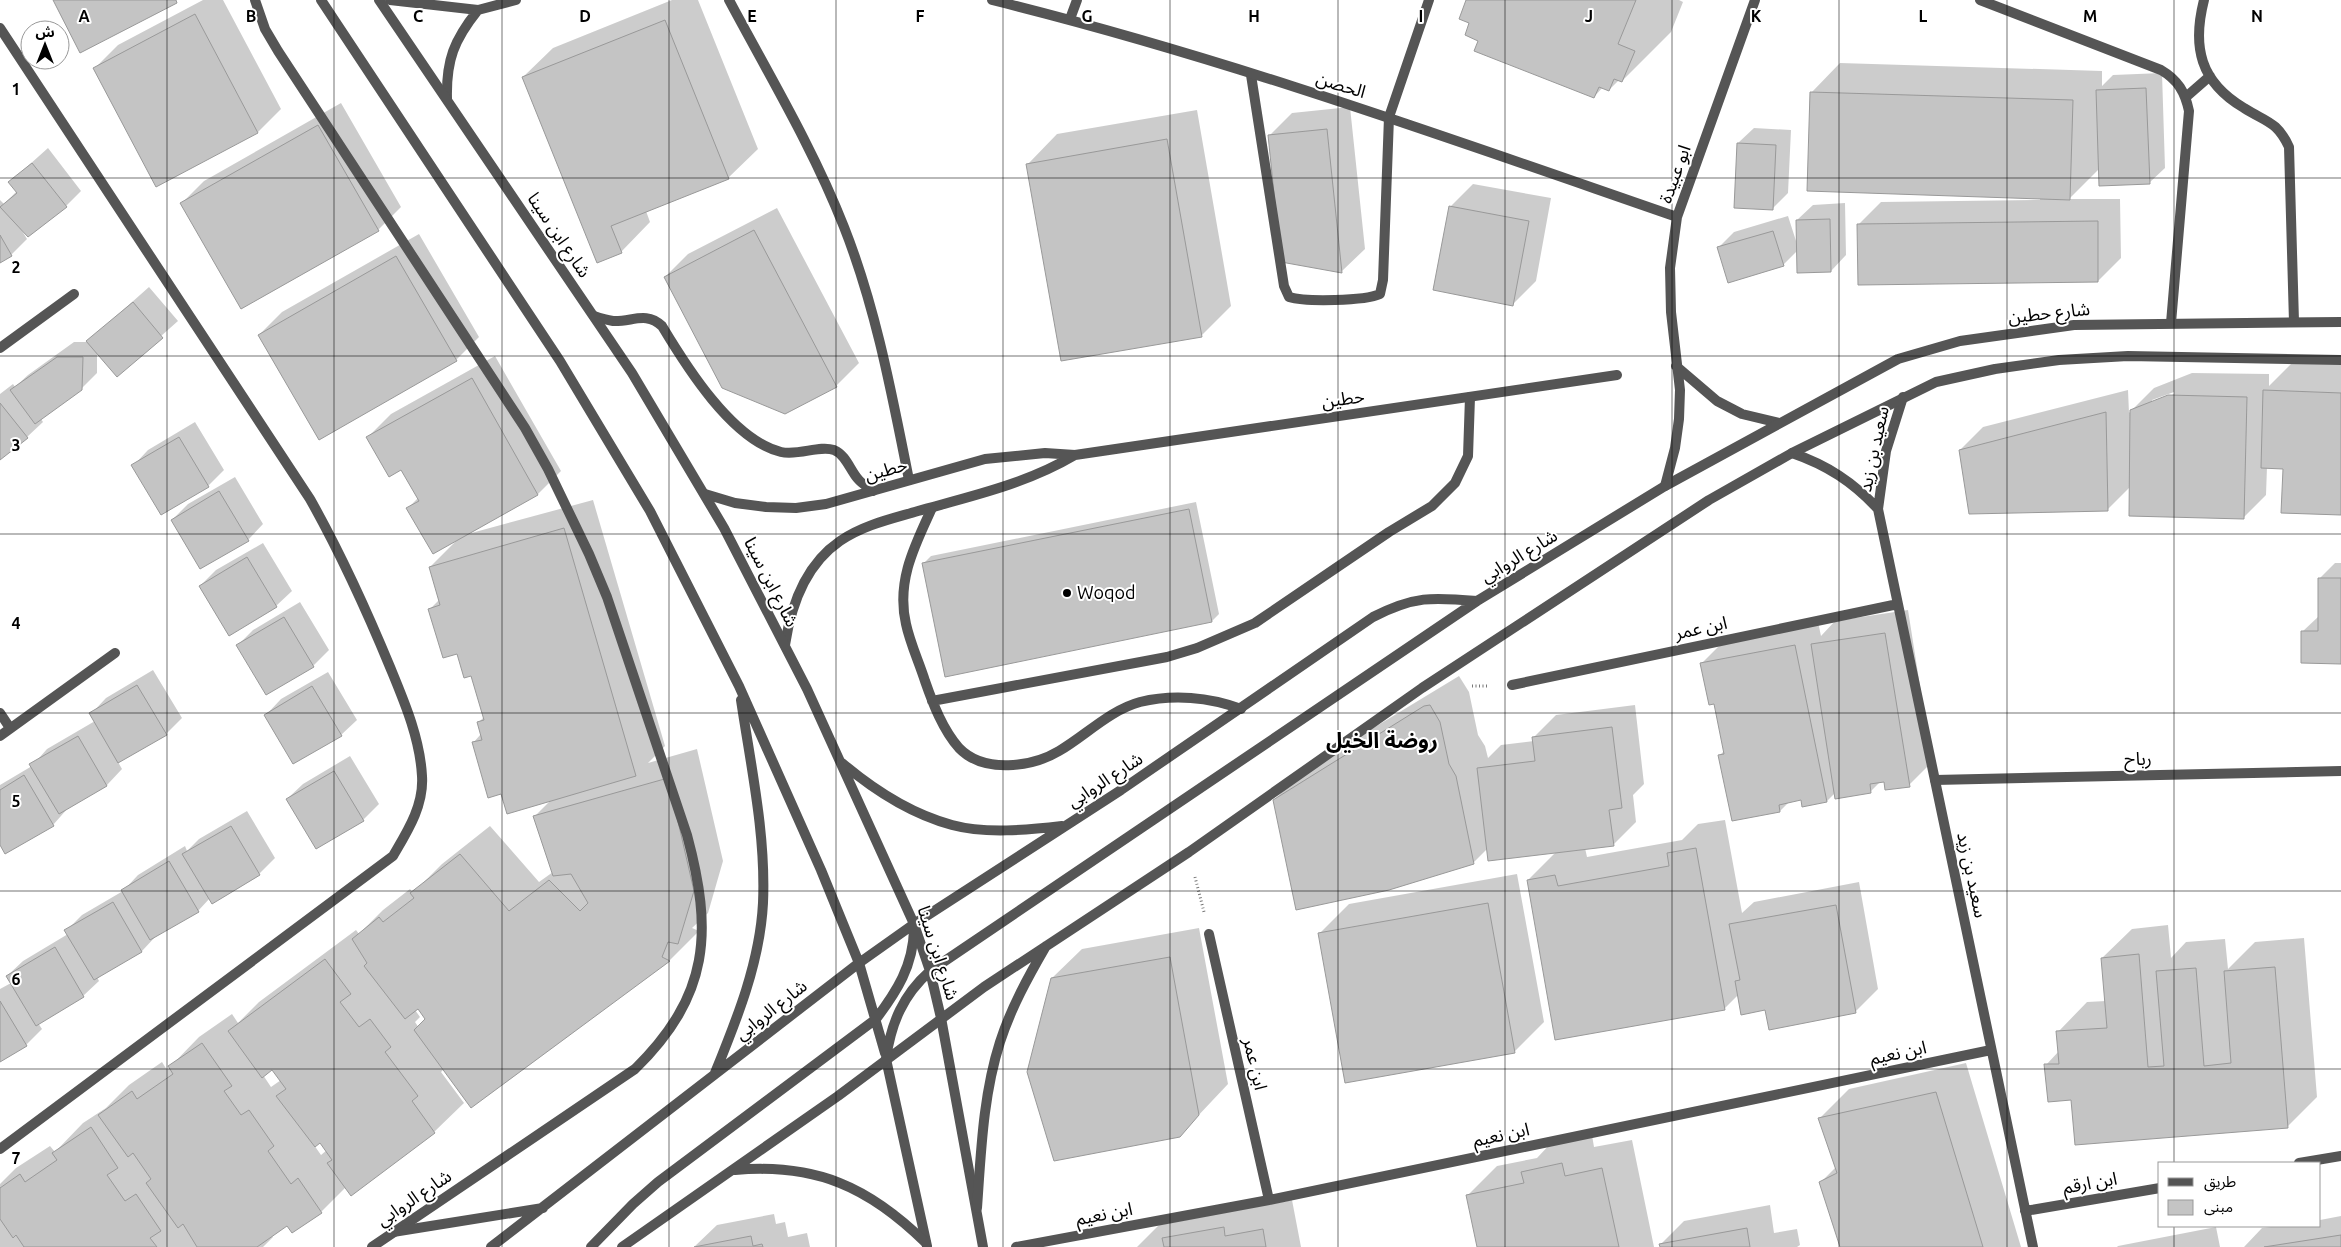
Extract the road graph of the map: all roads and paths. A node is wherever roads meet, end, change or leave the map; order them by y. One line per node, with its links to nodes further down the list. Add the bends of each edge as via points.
1 (255, 0): 77 (street, شارع الروابي, via 265,29 278,51 525,428 582,536 607,597 687,834 700,897 702,952 693,986 679,1017 660,1045 635,1069)
2 (322, 0): 47 (street, via 560,361 650,511)
3 (379, 0): 19 (street, شارع ابن سينا)
4 (390, 0): 13 (street)
5 (516, 0): 13 (street)
6 (729, 0): 36 (street, via 817,162 845,229 883,352)
7 (992, 0): 14 (street, الحصن)
8 (1077, 0): 14 (street)
9 (1430, 0): 20 (street)
10 (1756, 0): 21 (street, ابو عبيدة)
11 (1980, 0): 18 (street, via 2161,70 2179,84)
12 (2204, 0): 17 (street, via 2198,20 2198,42)
13 (478, 10): 19 (street, via 463,28 452,51 447,74)
14 (1070, 19): 16 (street, الحصن)
15 (0, 28): 68 (street, via 310,499 332,538 360,594 402,698 415,735 422,777 415,819 393,856)
16 (1251, 75): 20 (street, الحصن); 20 (street, via 1284,286 1289,297 1304,301 1380,294)
17 (2210, 76): 18 (street); 24 (street, via 2231,100 2278,128 2289,147)
18 (2186, 97): 26 (street, via 2190,111)
19 (447, 99): 23 (street, شارع ابن سينا)
20 (1389, 117): 21 (street, الحصن)
21 (1677, 217): 29 (street, ابو عبيدة, via 1670,268)
22 (74, 294): 27 (street)
23 (594, 316): 38 (street, via 614,321 642,317 656,321 701,387 734,422 763,444 779,451 834,450); 39 (street, شارع ابن سينا, via 632,372)
24 (2294, 322): 25 (street, شارع حطين); 26 (street, شارع حطين)
25 (2341, 322)
26 (2170, 323): 33 (street, شارع حطين, via 2074,324 1960,341 1898,359)
27 (0, 348)
28 (2341, 360): 32 (street, via 2128,356 2059,360 1936,382)
29 (1676, 366): 33 (street, via 1717,401 1742,414); 37 (street, ابو عبيدة, via 1680,390 1679,419)
30 (1617, 375): 31 (street, حطين)
31 (1470, 396): 35 (street, حطين); 48 (street, via 1468,456 1455,483 1432,506 1255,623 1197,648 1167,656)
32 (1903, 396): 34 (street); 41 (street, سعيد بن زيد, via 1886,451)
33 (1778, 423): 37 (street, شارع الروابي)
34 (1792, 453): 41 (street, سعيد بن زيد, via 1839,474); 57 (street, via 1709,500 1564,594 1422,688)
35 (1075, 455): 36 (street, حطين, via 1045,453 993,458); 40 (street, حطين, via 1023,481)
36 (909, 480): 38 (street, حطين)
37 (1665, 486): 42 (street, شارع الروابي)
38 (873, 491): 39 (street, حطين, via 826,504 796,508 766,507)
39 (705, 494): 44 (street, شارع ابن سينا)
40 (932, 508): 44 (street, حطين, via 866,526 839,541 801,586 790,614); 48 (street, via 908,561 903,604 906,624)
41 (1878, 509): 43 (street, سعيد بن زيد)
42 (1477, 601): 49 (street, شارع الروابي, via 1445,598 1398,604 1373,617); 62 (street)
43 (1898, 604): 46 (street, ابن عمر); 55 (street, سعيد بن زيد)
44 (785, 645): 53 (street, شارع ابن سينا)
45 (116, 653): 51 (street)
46 (1512, 685)
47 (739, 686): 61 (street); 67 (street, via 762,846 763,904 753,966 735,1025)
48 (932, 701): 49 (street, via 960,749 982,761 1007,766 1031,763 1058,752 1117,713 1139,703 1202,699)
49 (1241, 709): 56 (street, شارع الروابي)
50 (0, 713): 51 (street)
51 (10, 728): 52 (street)
52 (0, 736)
53 (839, 761): 56 (street, via 906,807 952,825 1024,830); 58 (street, شارع ابن سينا)
54 (2341, 770): 55 (street, رباح)
55 (1935, 780): 65 (street, سعيد بن زيد)
56 (1065, 826): 58 (street, شارع الروابي)
57 (1189, 852): 59 (path); 60 (street)
58 (914, 924): 61 (street, شارع الروابي); 62 (street, شارع ابن سينا); 64 (street, via 914,941 906,975)
59 (1209, 934): 73 (street, ابن عمر)
60 (1048, 943): 63 (street); 75 (street, via 1020,991 1000,1042 987,1096)
61 (859, 963): 64 (street); 67 (street, شارع الروابي)
62 (930, 971): 63 (street, شارع ابن سينا); 66 (street, via 918,982 899,1010 892,1026)
63 (941, 1018): 66 (street); 75 (street, شارع ابن سينا)
64 (876, 1020): 66 (street); 81 (street, via 658,1182)
65 (1992, 1050): 73 (street, ابن نعيم); 76 (street, سعيد بن زيد)
66 (886, 1059): 71 (street); 78 (street)
67 (714, 1075): 74 (street, شارع الروابي)
68 (0, 1149)
69 (2341, 1156): 70 (street)
70 (2305, 1162)
71 (734, 1170): 78 (street, via 794,1170 824,1177 880,1202 904,1221); 82 (street)
72 (2158, 1188): 76 (street, ابن ارقم)
73 (1269, 1200): 84 (street, ابن نعيم)
74 (544, 1208): 77 (street); 80 (street, شارع الروابي)
75 (977, 1208): 83 (street, شارع ابن سينا)
76 (2025, 1211): 85 (street, سعيد بن زيد)
77 (393, 1232): 79 (street, شارع الروابي)
78 (926, 1245)
79 (372, 1247)
80 (491, 1247)
81 (591, 1247)
82 (622, 1247)
83 (983, 1247)
84 (1016, 1247)
85 (2033, 1247)

